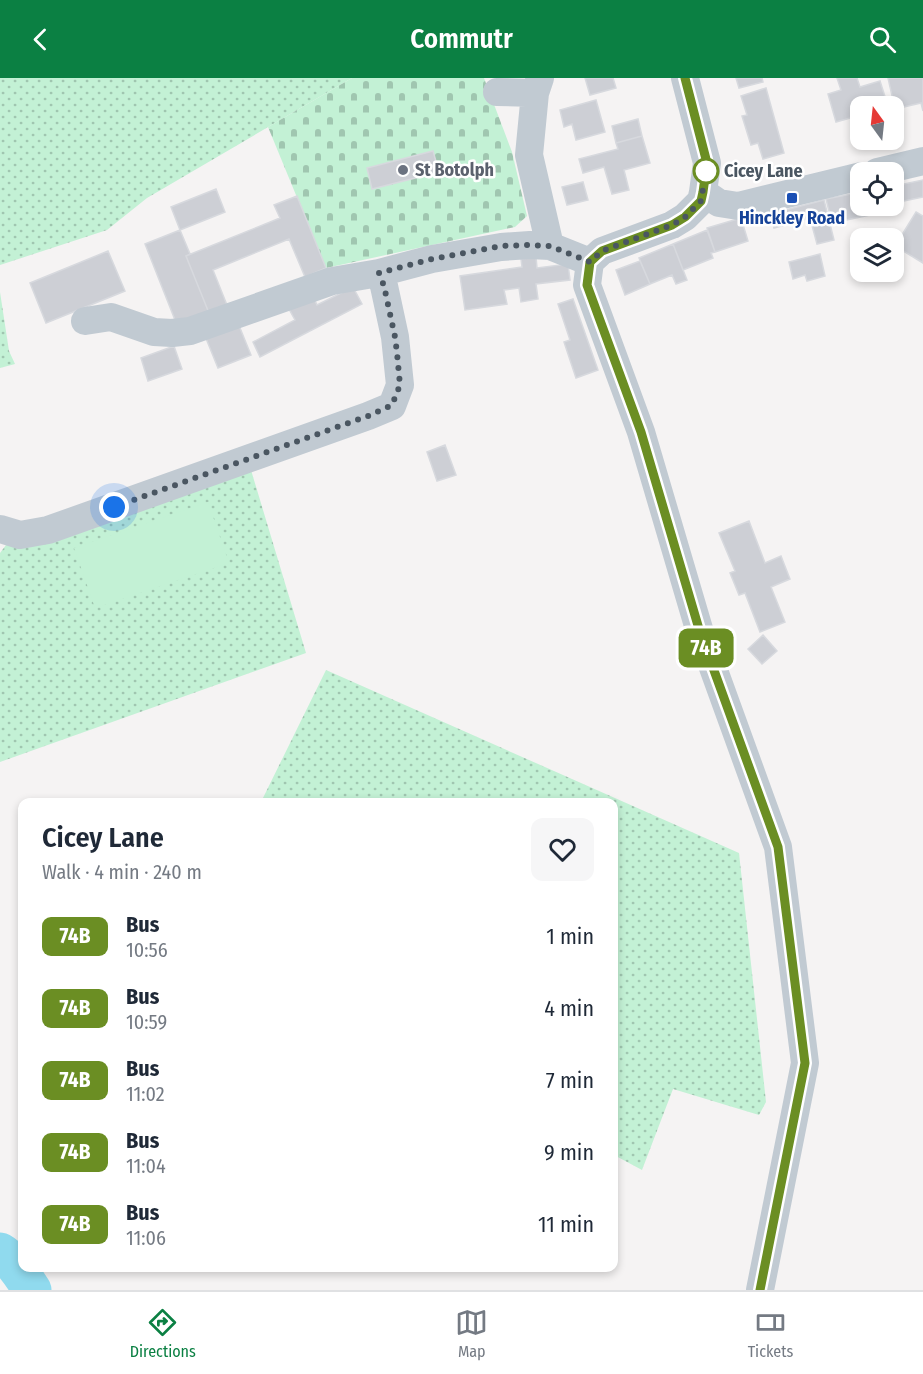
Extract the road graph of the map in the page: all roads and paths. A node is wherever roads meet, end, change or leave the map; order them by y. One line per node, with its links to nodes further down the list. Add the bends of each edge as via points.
1 (685, 78): 7 (street, via 707,163)
2 (537, 85): 3 (street); 8 (street, via 529,154)
3 (497, 92)
4 (923, 161): 5 (street)
5 (904, 165)
6 (850, 179): 7 (street, via 738,206 719,203)
7 (703, 192): 9 (street, via 701,201 685,217 602,251)
8 (550, 246): 9 (street); 10 (street, via 501,246)
9 (590, 262): 13 (street, via 587,285 641,432 699,629 778,847 805,1063)
10 (379, 273): 11 (street, via 332,281 190,331 154,332 111,317); 12 (street, via 396,346 400,385 392,405 48,530 20,535)
11 (85, 321)
12 (0, 529)
13 (760, 1290)

